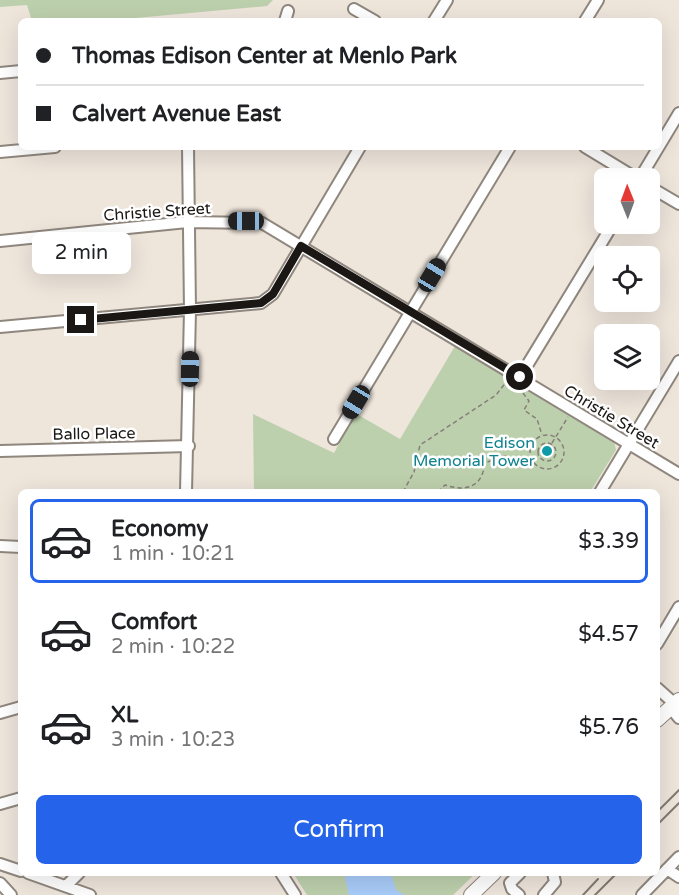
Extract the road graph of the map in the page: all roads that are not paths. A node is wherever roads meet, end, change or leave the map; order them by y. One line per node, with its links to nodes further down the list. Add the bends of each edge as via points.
1 (447, 0): 5 (street)
2 (598, 0): 6 (street)
3 (354, 9): 4 (street)
4 (370, 18)
5 (436, 18)
6 (587, 18)
7 (18, 70): 8 (street)
8 (0, 73)
9 (679, 113): 10 (street)
10 (662, 140)
11 (22, 150): 17 (street)
12 (188, 150): 22 (street)
13 (358, 150): 25 (street)
14 (508, 150): 27 (street)
15 (590, 150): 18 (street)
16 (656, 150): 19 (street)
17 (0, 152)
18 (621, 168)
19 (644, 168)
20 (660, 192): 21 (street)
21 (679, 204)
22 (188, 222): 24 (street, Christie Street); 25 (street, Christie Street, via 258,222); 26 (street)
23 (607, 234): 30 (street)
24 (0, 241)
25 (301, 246): 26 (street, via 269,299); 27 (street, Christie Street)
26 (190, 310): 28 (street); 33 (street)
27 (410, 312): 30 (street, Christie Street); 31 (street)
28 (0, 327)
29 (679, 361): 32 (street)
30 (516, 375): 32 (street, Christie Street)
31 (334, 439)
32 (629, 444): 35 (street, Christie Street); 37 (street)
33 (189, 446): 34 (street, Ballo Place); 36 (street)
34 (0, 451)
35 (679, 474)
36 (186, 489)
37 (602, 489)
38 (0, 546): 39 (street)
39 (18, 547)
40 (679, 607): 41 (street)
41 (660, 639)
42 (660, 691): 43 (street)
43 (676, 707): 46 (main road)
44 (18, 709): 45 (street)
45 (0, 713)
46 (660, 718)
47 (18, 799): 48 (street)
48 (0, 804)
49 (679, 857): 51 (street)
50 (0, 864): 52 (street)
51 (667, 869): 59 (street); 68 (street)
52 (18, 870)
53 (37, 876): 61 (street)
54 (76, 876): 61 (street)
55 (283, 876): 64 (street)
56 (491, 876): 65 (main road)
57 (517, 876): 66 (street, via 510,883)
58 (554, 876): 67 (street, via 555,882)
59 (679, 877)
60 (0, 883): 62 (street)
61 (66, 886): 63 (street)
62 (11, 895)
63 (90, 895)
64 (295, 895)
65 (471, 895)
66 (519, 895)
67 (544, 895)
68 (642, 895)

